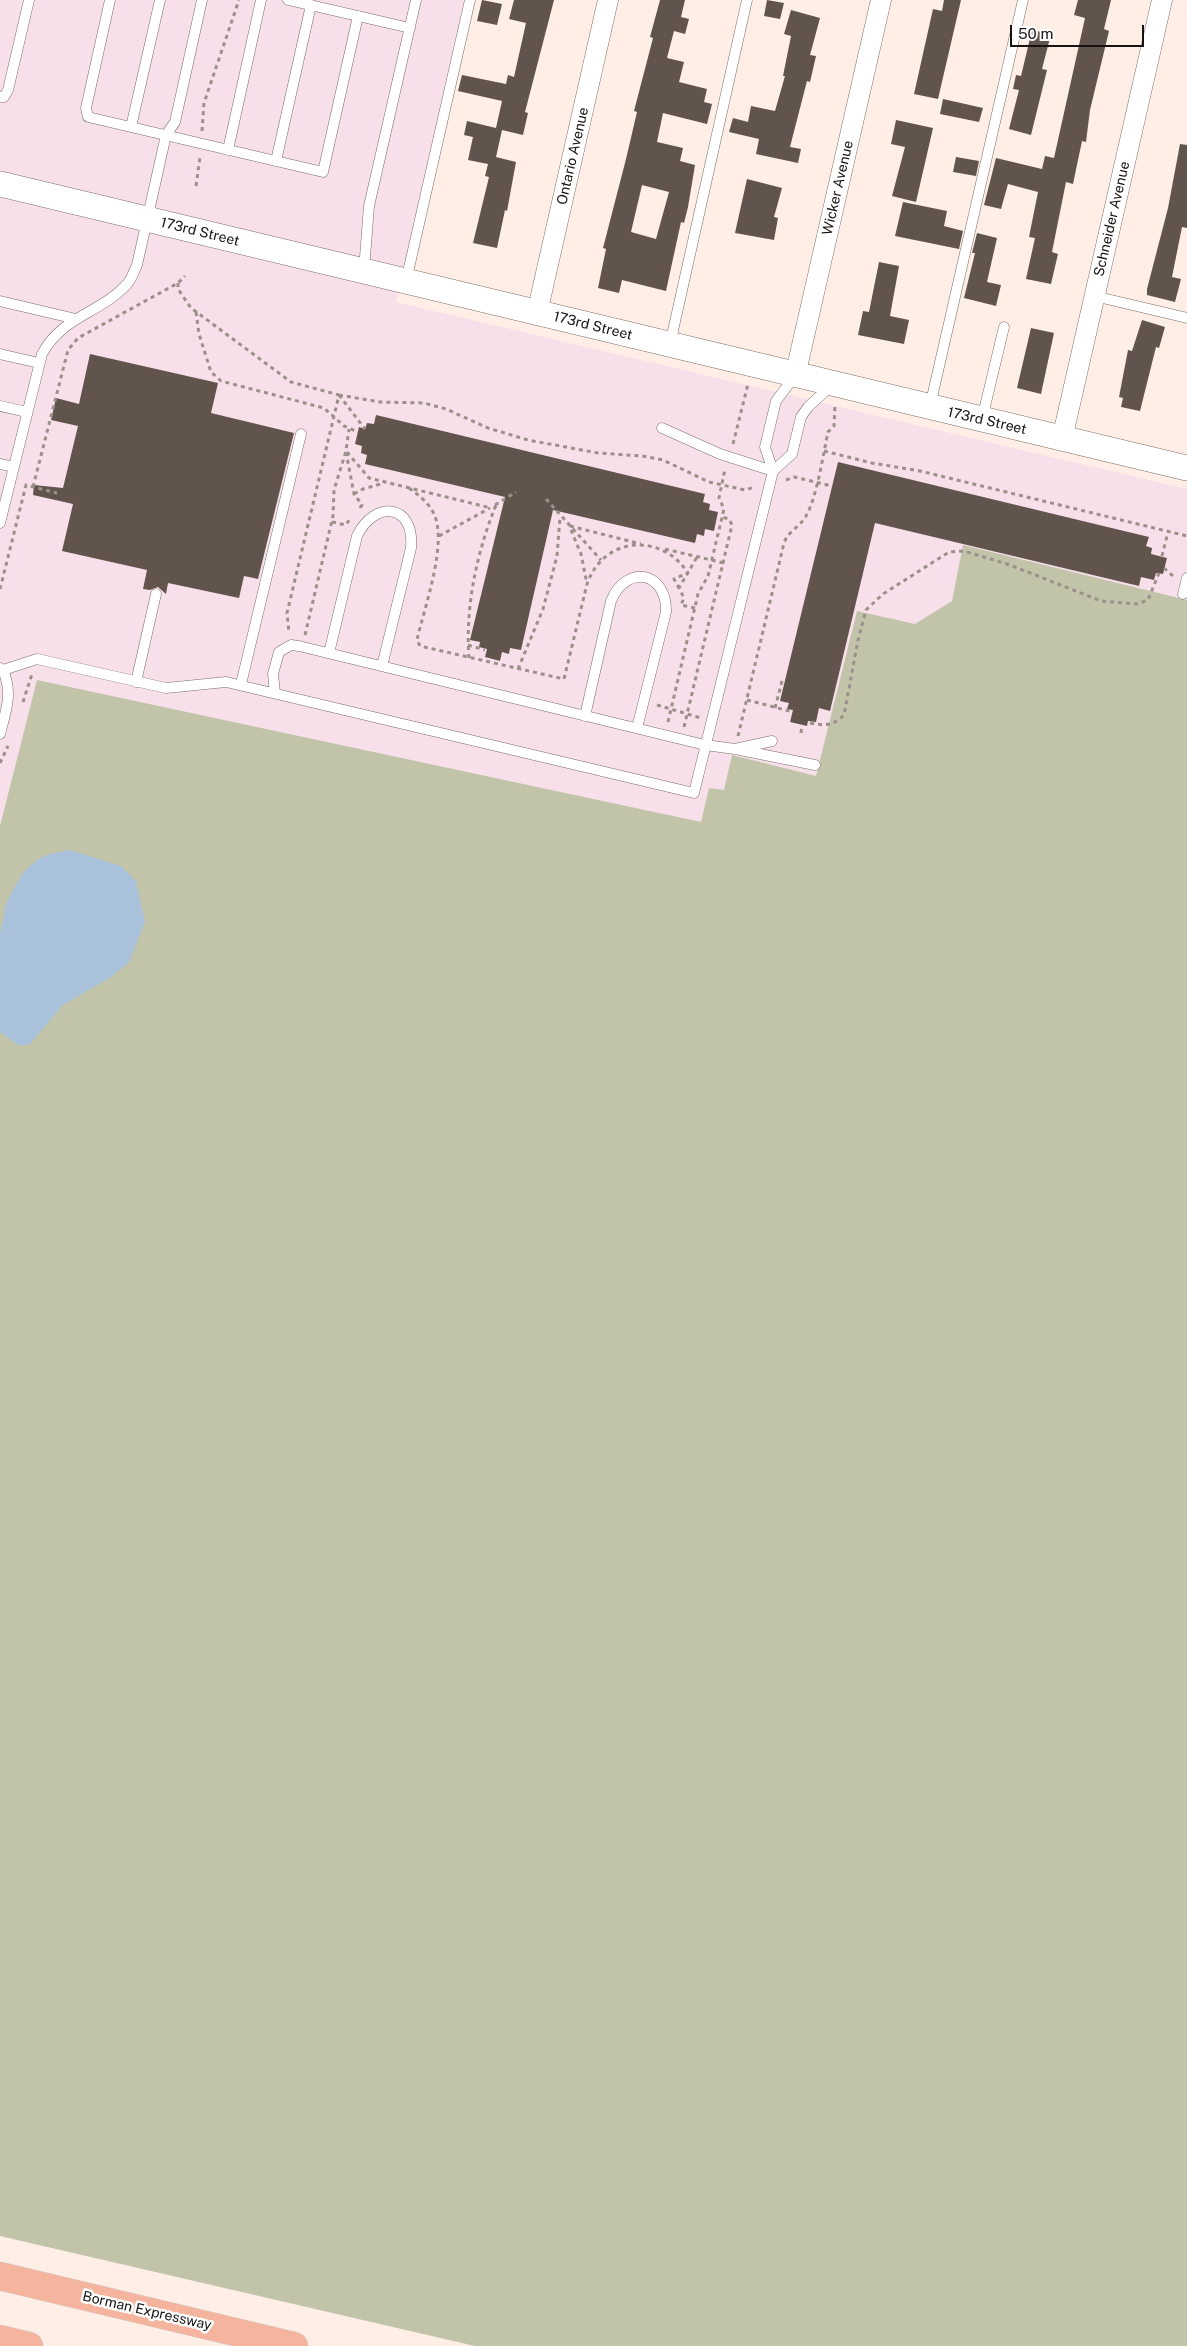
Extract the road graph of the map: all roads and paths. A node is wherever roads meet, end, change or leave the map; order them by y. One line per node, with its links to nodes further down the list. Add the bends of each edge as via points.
1 (29, 0): 18 (lane, via 8,90 4,97)
2 (110, 0): 19 (lane, via 85,113 88,117)
3 (160, 0): 19 (lane)
4 (202, 0): 20 (lane, via 174,122)
5 (238, 0): 21 (path, via 204,102)
6 (261, 0): 22 (lane)
7 (288, 0): 15 (lane)
8 (416, 0): 17 (lane)
9 (470, 0): 29 (lane)
10 (608, 0): 33 (street, Ontario Avenue)
11 (747, 0): 37 (lane)
12 (881, 0): 41 (street, Wicker Avenue)
13 (1023, 0): 44 (lane)
14 (1162, 0): 30 (street, Schneider Avenue)
15 (311, 5): 16 (lane); 23 (lane)
16 (358, 16): 17 (lane); 23 (lane, via 323,172)
17 (410, 28): 27 (lane, via 369,206)
18 (0, 97)
19 (131, 127): 20 (lane)
20 (166, 135): 21 (lane); 26 (lane)
21 (202, 144): 22 (lane); 25 (path)
22 (228, 150): 23 (lane)
23 (276, 161)
24 (0, 184): 26 (street, 173rd Street)
25 (196, 186)
26 (147, 219): 27 (street, 173rd Street); 35 (lane, via 137,265 129,282)
27 (364, 271): 29 (street, 173rd Street)
28 (185, 276): 65 (path, via 178,283 78,338 68,350)
29 (406, 281): 33 (street, 173rd Street)
30 (1094, 296): 34 (lane); 52 (street, Schneider Avenue)
31 (0, 301): 35 (lane)
32 (196, 312): 49 (path, via 199,334 215,377 324,408)
33 (537, 313): 37 (street, 173rd Street)
34 (1187, 318)
35 (76, 319): 39 (lane, via 50,339)
36 (1004, 327): 46 (lane)
37 (670, 345): 40 (street, 173rd Street)
38 (0, 354): 39 (lane)
39 (40, 363): 45 (lane)
40 (752, 365): 41 (street, 173rd Street); 55 (path)
41 (795, 376): 42 (street, 173rd Street); 59 (lane, via 776,401 765,447)
42 (834, 385): 44 (street, 173rd Street); 54 (path, via 834,426 828,432); 59 (lane, via 808,407 801,417 792,454)
43 (0, 406): 45 (lane)
44 (929, 407): 46 (street, 173rd Street)
45 (27, 412): 57 (lane)
46 (982, 420): 52 (street, 173rd Street)
47 (365, 428): 63 (path, via 339,395 446,409 488,428 558,447 663,460)
48 (662, 428): 55 (lane)
49 (349, 429): 50 (path); 53 (path)
50 (358, 432)
51 (301, 434): 107 (lane)
52 (1062, 438): 58 (street, 173rd Street)
53 (346, 451): 60 (path, via 369,478); 69 (path); 76 (path, via 334,490)
54 (824, 451): 61 (path); 78 (path)
55 (730, 457): 59 (lane); 63 (path)
56 (0, 464): 57 (lane)
57 (14, 467): 75 (lane)
58 (1187, 468)
59 (773, 471): 62 (lane)
60 (386, 482): 66 (path); 69 (path)
61 (816, 482): 62 (path, via 794,477); 64 (path); 109 (path, via 805,518 784,543)
62 (770, 484): 63 (path, via 745,490); 117 (lane)
63 (722, 486): 74 (path, via 719,498 724,509)
64 (832, 486)
65 (33, 487): 68 (path); 93 (path, via 26,485)
66 (409, 488): 72 (path); 79 (path, via 428,504)
67 (516, 492): 71 (path)
68 (57, 493)
69 (354, 494): 76 (path, via 362,505 346,525)
70 (546, 499): 73 (path)
71 (496, 505): 72 (path); 97 (path, via 472,587)
72 (491, 508): 79 (path)
73 (560, 517): 77 (path); 104 (path, via 556,556 543,609)
74 (722, 517): 86 (path); 87 (path, via 729,519 732,525)
75 (1, 518)
76 (332, 522): 98 (path)
77 (569, 526): 81 (path); 85 (path); 91 (path, via 581,554)
78 (1168, 532): 80 (path); 83 (path)
79 (440, 536): 101 (path, via 417,643)
80 (1187, 536)
81 (644, 544): 82 (path); 85 (path, via 620,549)
82 (662, 548): 84 (path); 88 (path, via 674,556)
83 (1162, 556)
84 (698, 557): 86 (path); 88 (path)
85 (601, 560): 91 (path)
86 (713, 560): 87 (path); 96 (path)
87 (724, 563): 115 (path)
88 (688, 573): 92 (path); 92 (path, via 674,579)
89 (1159, 573): 118 (path, via 1148,600 1122,605 1090,598 1010,565 964,551 950,552 883,594 866,610 844,715 831,725)
90 (1187, 578): 95 (lane)
91 (587, 584): 104 (path, via 564,679)
92 (679, 588): 96 (path, via 684,598 681,605)
93 (0, 589)
94 (156, 594): 106 (lane)
95 (1183, 594)
96 (695, 608): 112 (path)
97 (468, 645): 99 (path); 101 (path)
98 (302, 646): 100 (lane); 108 (lane, via 291,645 279,652 273,674)
99 (485, 650)
100 (329, 653): 102 (lane); 102 (lane, via 357,536 363,523 372,515 392,512 409,523 412,533)
101 (469, 658): 104 (path)
102 (382, 666): 116 (lane)
103 (1, 669): 106 (lane, via 37,659); 110 (lane, via 9,684)
104 (518, 669)
105 (782, 681): 113 (path)
106 (136, 682): 107 (lane, via 166,688 226,682)
107 (241, 684): 108 (lane)
108 (275, 693): 126 (lane, via 694,792)
109 (747, 700): 113 (path); 127 (path)
110 (4, 701): 122 (lane)
111 (644, 702): 112 (path); 116 (lane, via 666,612 666,599 655,582 634,577 624,581 612,601); 120 (lane)
112 (672, 708): 115 (path); 123 (path)
113 (775, 708): 114 (path)
114 (793, 712)
115 (687, 715): 117 (path); 124 (path)
116 (585, 716): 120 (lane)
117 (712, 720): 126 (lane)
118 (810, 723)
119 (802, 725): 121 (path)
120 (637, 728): 123 (lane)
121 (801, 733)
122 (0, 734)
123 (665, 735): 124 (lane)
124 (681, 739): 126 (lane)
125 (772, 741): 127 (lane)
126 (706, 745): 127 (lane)
127 (735, 749): 128 (lane)
128 (814, 765)
129 (0, 2276): 132 (highway, Borman Expressway)
130 (0, 2339): 131 (highway)
131 (29, 2346)
132 (294, 2346)

